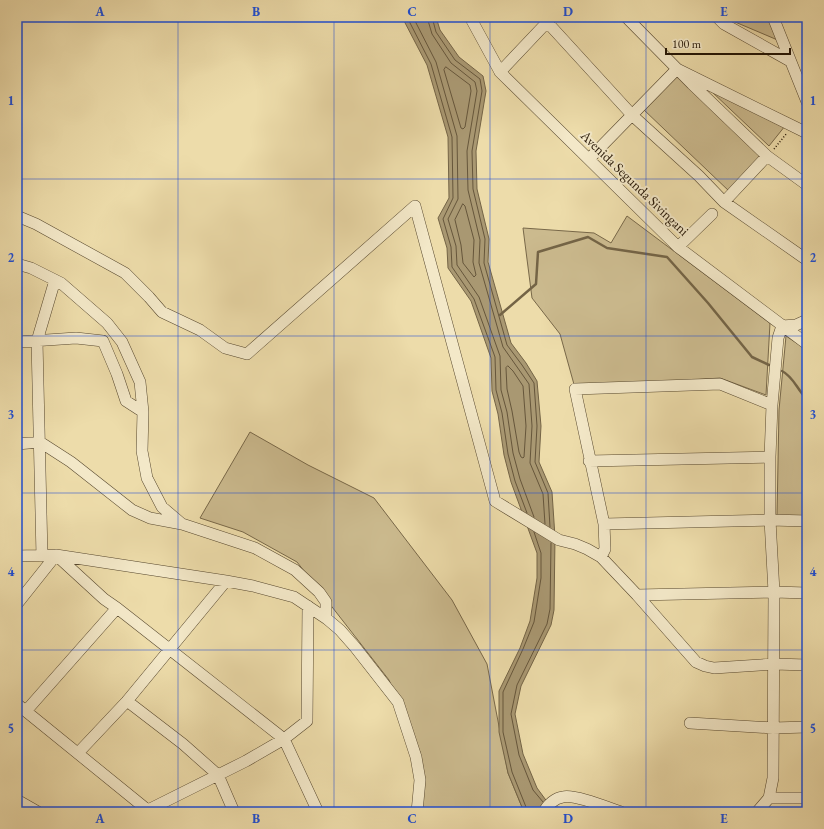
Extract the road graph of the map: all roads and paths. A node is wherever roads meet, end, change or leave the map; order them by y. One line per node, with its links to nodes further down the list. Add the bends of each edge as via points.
1 (470, 17): 8 (street, Avenida Segunda Sivingani)
2 (626, 17): 7 (street)
3 (717, 17): 6 (street, via 724,24)
4 (773, 17): 6 (street)
5 (548, 19): 8 (street); 10 (street)
6 (790, 61): 9 (street)
7 (677, 70): 10 (street); 11 (street); 13 (street)
8 (500, 72): 14 (street, Avenida Segunda Sivingani)
9 (807, 102)
10 (633, 116): 14 (street); 16 (street)
11 (793, 126): 12 (street); 13 (path)
12 (807, 133)
13 (767, 156): 15 (street); 16 (street)
14 (589, 159): 19 (street, Avenida Segunda Sivingani)
15 (807, 185)
16 (724, 202): 20 (street)
17 (712, 214): 19 (street)
18 (17, 216): 41 (street, via 125,273 162,312 200,330 225,348 247,354 415,206 495,501 559,540 575,544)
19 (678, 247): 24 (street, Avenida Segunda Sivingani)
20 (807, 260)
21 (17, 264): 22 (street)
22 (55, 280): 25 (street); 29 (street, via 107,323 122,342 140,382)
23 (807, 320): 24 (street, via 796,325)
24 (782, 326): 27 (street, Avenida Segunda Sivingani); 28 (street, via 778,338)
25 (37, 341): 26 (street); 29 (street, via 76,338 103,341 126,401); 30 (street)
26 (17, 342)
27 (807, 344)
28 (772, 405): 32 (street); 33 (street, via 720,384 575,389)
29 (143, 412): 36 (street, via 142,451 146,478 162,507)
30 (40, 442): 31 (street); 36 (street, via 71,462 132,510 150,518); 40 (street)
31 (17, 444)
32 (770, 457): 33 (street); 34 (street)
33 (590, 461): 37 (street)
34 (770, 520): 35 (street); 37 (street); 43 (street)
35 (807, 521)
36 (182, 524): 49 (street, via 255,548 295,570 326,602)
37 (604, 524): 41 (street, via 606,550)
38 (56, 555): 40 (street); 42 (street); 46 (street); 48 (street)
39 (17, 556): 40 (street)
40 (42, 556)
41 (601, 557): 45 (street)
42 (226, 581): 47 (street, via 294,597); 50 (street)
43 (774, 592): 44 (street); 45 (street); 51 (street)
44 (807, 593)
45 (637, 595): 51 (street, via 696,662 714,668)
46 (17, 604)
47 (308, 606): 49 (street); 58 (street, via 307,721)
48 (117, 608): 50 (street); 54 (street)
49 (326, 618): 68 (street, via 356,647 398,702 416,757 420,780)
50 (170, 649): 53 (street); 58 (street)
51 (774, 664): 52 (street); 57 (street)
52 (807, 665)
53 (127, 701): 59 (street); 60 (street)
54 (21, 708): 59 (street)
55 (690, 723): 57 (street)
56 (807, 727): 57 (street)
57 (773, 728): 61 (street, via 773,778)
58 (284, 739): 60 (street); 67 (street)
59 (78, 753): 64 (street)
60 (218, 775): 64 (street); 66 (street)
61 (769, 798): 62 (street); 71 (street)
62 (807, 798)
63 (17, 800): 65 (street)
64 (147, 811)
65 (38, 812)
66 (234, 812)
67 (318, 812)
68 (417, 812)
69 (544, 812): 70 (street, via 553,801 563,796)
70 (621, 812)
71 (757, 812)

